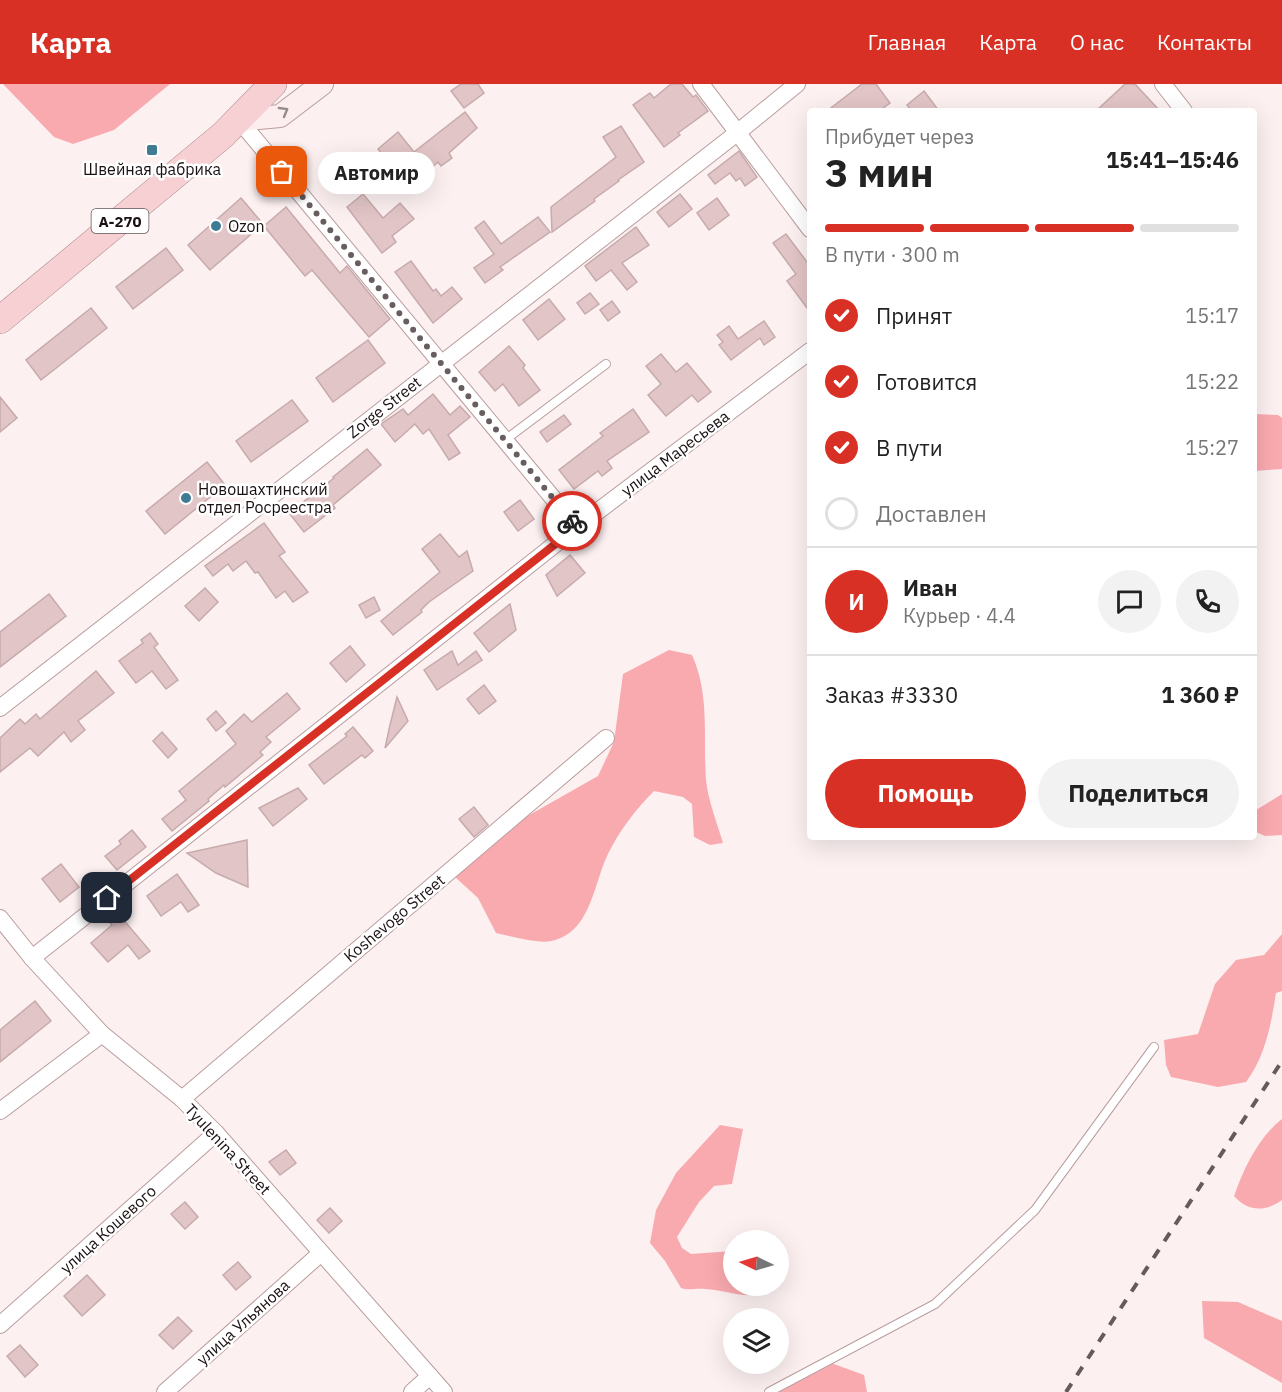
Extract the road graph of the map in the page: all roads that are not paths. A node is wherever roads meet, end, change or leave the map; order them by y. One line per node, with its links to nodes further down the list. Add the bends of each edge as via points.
1 (273, 84): 7 (highway, А-270)
2 (322, 84): 7 (main road, one-way to 2, via 280,116)
3 (701, 84): 8 (street)
4 (797, 84): 8 (street, Zorge Street)
5 (1163, 84): 6 (street)
6 (1182, 108)
7 (239, 120): 10 (highway, А-270); 12 (street)
8 (737, 133): 9 (street); 12 (street, Zorge Street)
9 (807, 225)
10 (0, 320)
11 (807, 353): 15 (street, улица Маресьева)
12 (441, 363): 14 (street); 16 (street, Zorge Street)
13 (606, 364): 14 (lane)
14 (505, 440): 15 (street)
15 (577, 527): 19 (street, улица Маресьева)
16 (0, 708)
17 (606, 738): 22 (street, Koshevogo Street)
18 (0, 918): 19 (street, Tyulenina Street)
19 (32, 958): 20 (street, Tyulenina Street)
20 (102, 1034): 22 (street, Tyulenina Street); 23 (street)
21 (1154, 1047): 31 (lane, via 1035,1209 943,1297)
22 (182, 1099): 24 (street, Tyulenina Street)
23 (0, 1111)
24 (216, 1133): 25 (street, Tyulenina Street); 26 (street, улица Кошевого)
25 (321, 1253): 27 (street, Tyulenina Street); 28 (street, улица Ульянова)
26 (0, 1325)
27 (430, 1376): 29 (street); 30 (street, Tyulenina Street)
28 (165, 1392)
29 (412, 1392)
30 (444, 1392)
31 (769, 1392)

